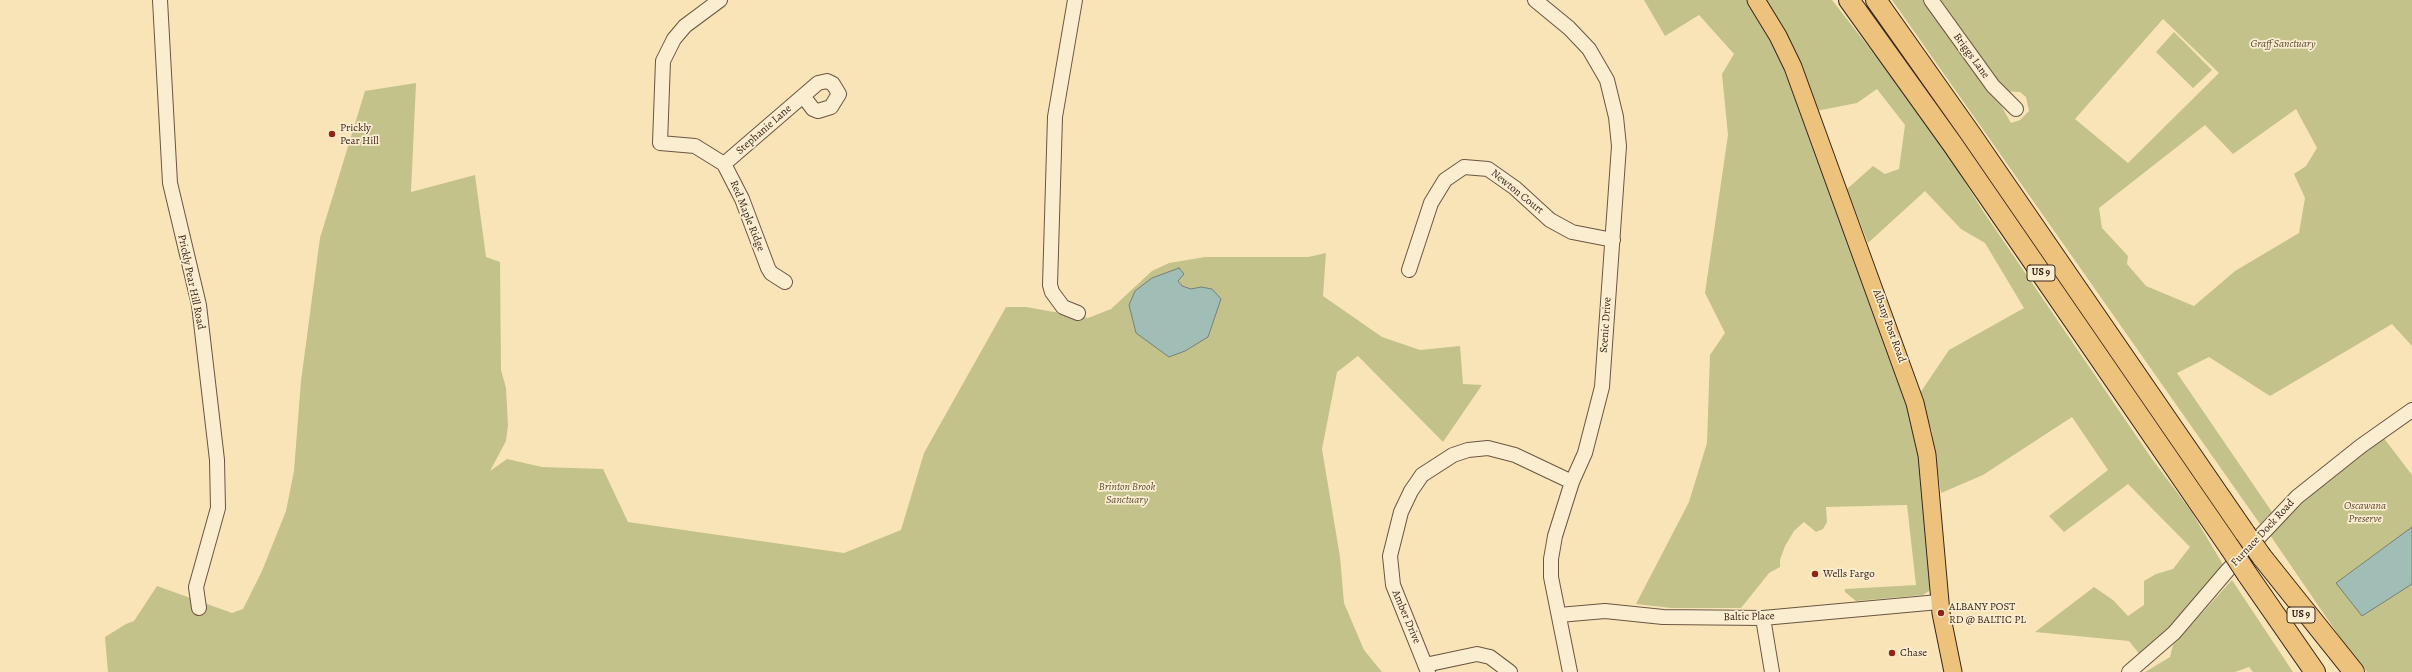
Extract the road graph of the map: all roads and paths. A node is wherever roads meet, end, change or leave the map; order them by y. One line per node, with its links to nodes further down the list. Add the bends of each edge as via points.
1 (160, 0): 21 (street, Prickly Pear Hill Road, via 170,184 199,306 217,460 218,508 196,587)
2 (720, 0): 11 (street, via 684,26 663,61 660,143 695,146)
3 (1075, 0): 15 (street, via 1055,117 1050,276 1052,292 1058,302 1069,311)
4 (1535, 0): 12 (street, Scenic Drive, via 1569,28 1589,49 1607,80 1616,117 1619,146)
5 (1756, 0): 20 (main road, Albany Post Road, via 1778,36 1792,67 1915,402 1926,456)
6 (1849, 0): 19 (highway, US 9, bridge, via 1953,145)
7 (1876, 0): 18 (highway, US 9, bridge)
8 (1931, 0): 10 (street, Briggs Lane, via 1998,92)
9 (803, 96): 11 (street, Stephanie Lane)
10 (2016, 109)
11 (724, 164): 14 (street, Red Maple Ridge, via 742,199 768,268)
12 (1613, 240): 13 (street, Newton Court, via 1572,232 1550,220 1515,188 1488,169 1464,167 1445,180 1431,203); 17 (street, Scenic Drive, via 1602,387 1585,453)
13 (1409, 270)
14 (785, 282)
15 (1078, 313)
16 (2412, 410): 29 (street, Furnace Dock Road, via 2361,446 2294,500 2227,571 2174,633)
17 (1572, 482): 22 (street, Scenic Drive, via 1555,536 1551,559 1551,577); 24 (street, Amber Drive, via 1515,455 1488,448 1453,455 1422,475 1401,512 1390,556 1393,585)
18 (2262, 557): 32 (highway, US 9); 33 (highway)
19 (2247, 574): 30 (highway); 31 (highway, US 9)
20 (1939, 602): 23 (street, Baltic Place); 28 (main road, Albany Post Road)
21 (199, 608)
22 (1559, 615): 23 (street, Baltic Place, via 1605,610 1663,617); 26 (street, Scenic Drive)
23 (1763, 618): 27 (street)
24 (1426, 668): 25 (street, Amber Drive, via 1477,654 1490,657)
25 (1510, 672)
26 (1570, 672)
27 (1772, 672)
28 (1953, 672)
29 (2129, 672)
30 (2305, 672)
31 (2315, 672)
32 (2341, 672)
33 (2354, 672)

